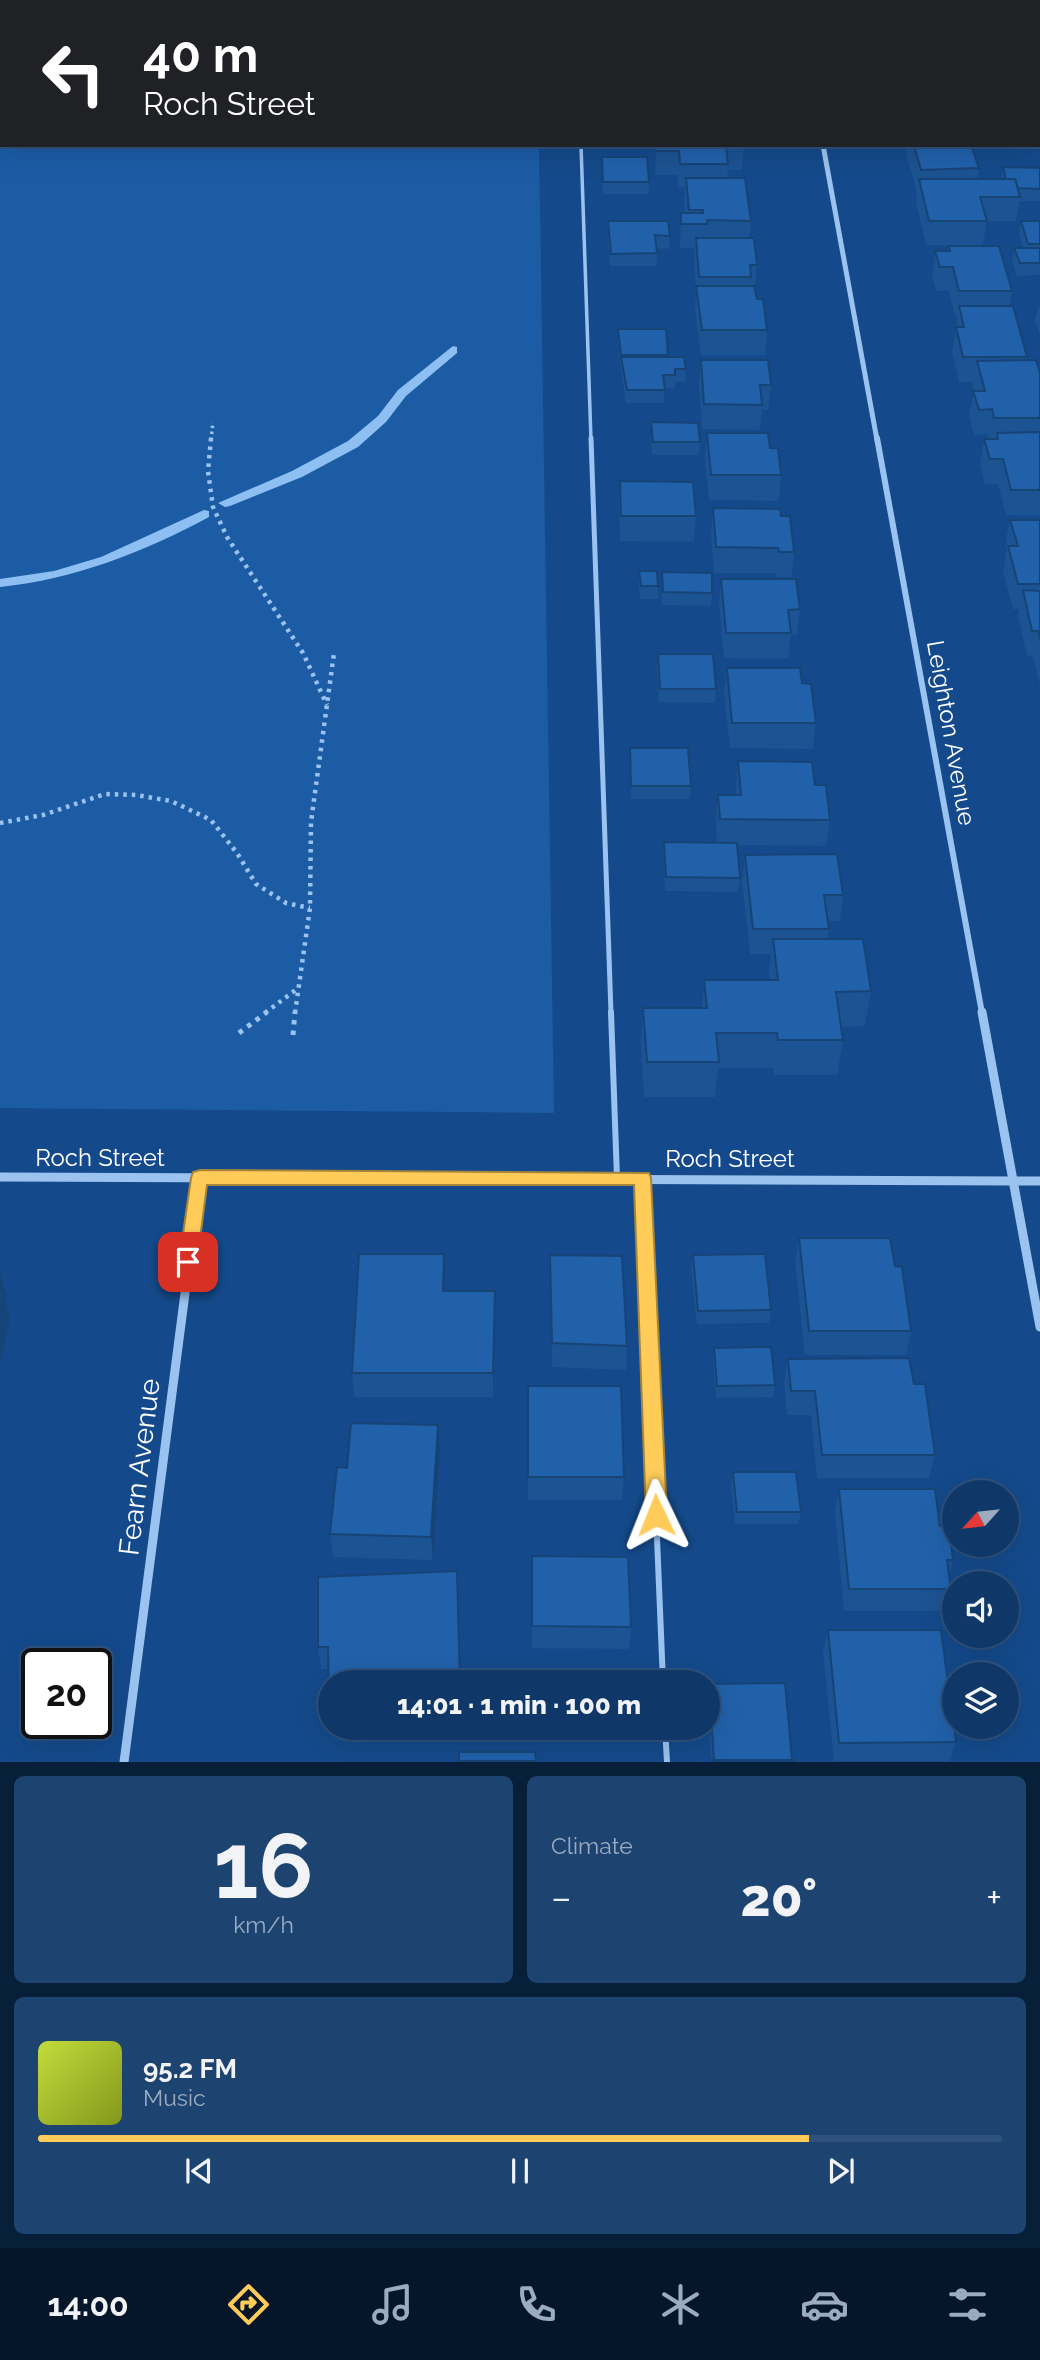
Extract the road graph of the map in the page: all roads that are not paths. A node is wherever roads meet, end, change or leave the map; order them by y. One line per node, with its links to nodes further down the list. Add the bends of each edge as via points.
1 (581, 147): 5 (lane)
2 (823, 147): 7 (street, Leighton Avenue)
3 (0, 1177): 4 (street, Roch Street)
4 (200, 1178): 5 (street, Roch Street); 12 (street, Fearn Avenue)
5 (617, 1178): 6 (street, Roch Street)
6 (642, 1178): 7 (street, Roch Street); 10 (lane)
7 (1014, 1181): 8 (street, Roch Street); 9 (street, Leighton Avenue)
8 (1040, 1181)
9 (1040, 1327)
10 (662, 1670)
11 (666, 1740): 13 (lane)
12 (124, 1762)
13 (667, 1762)

